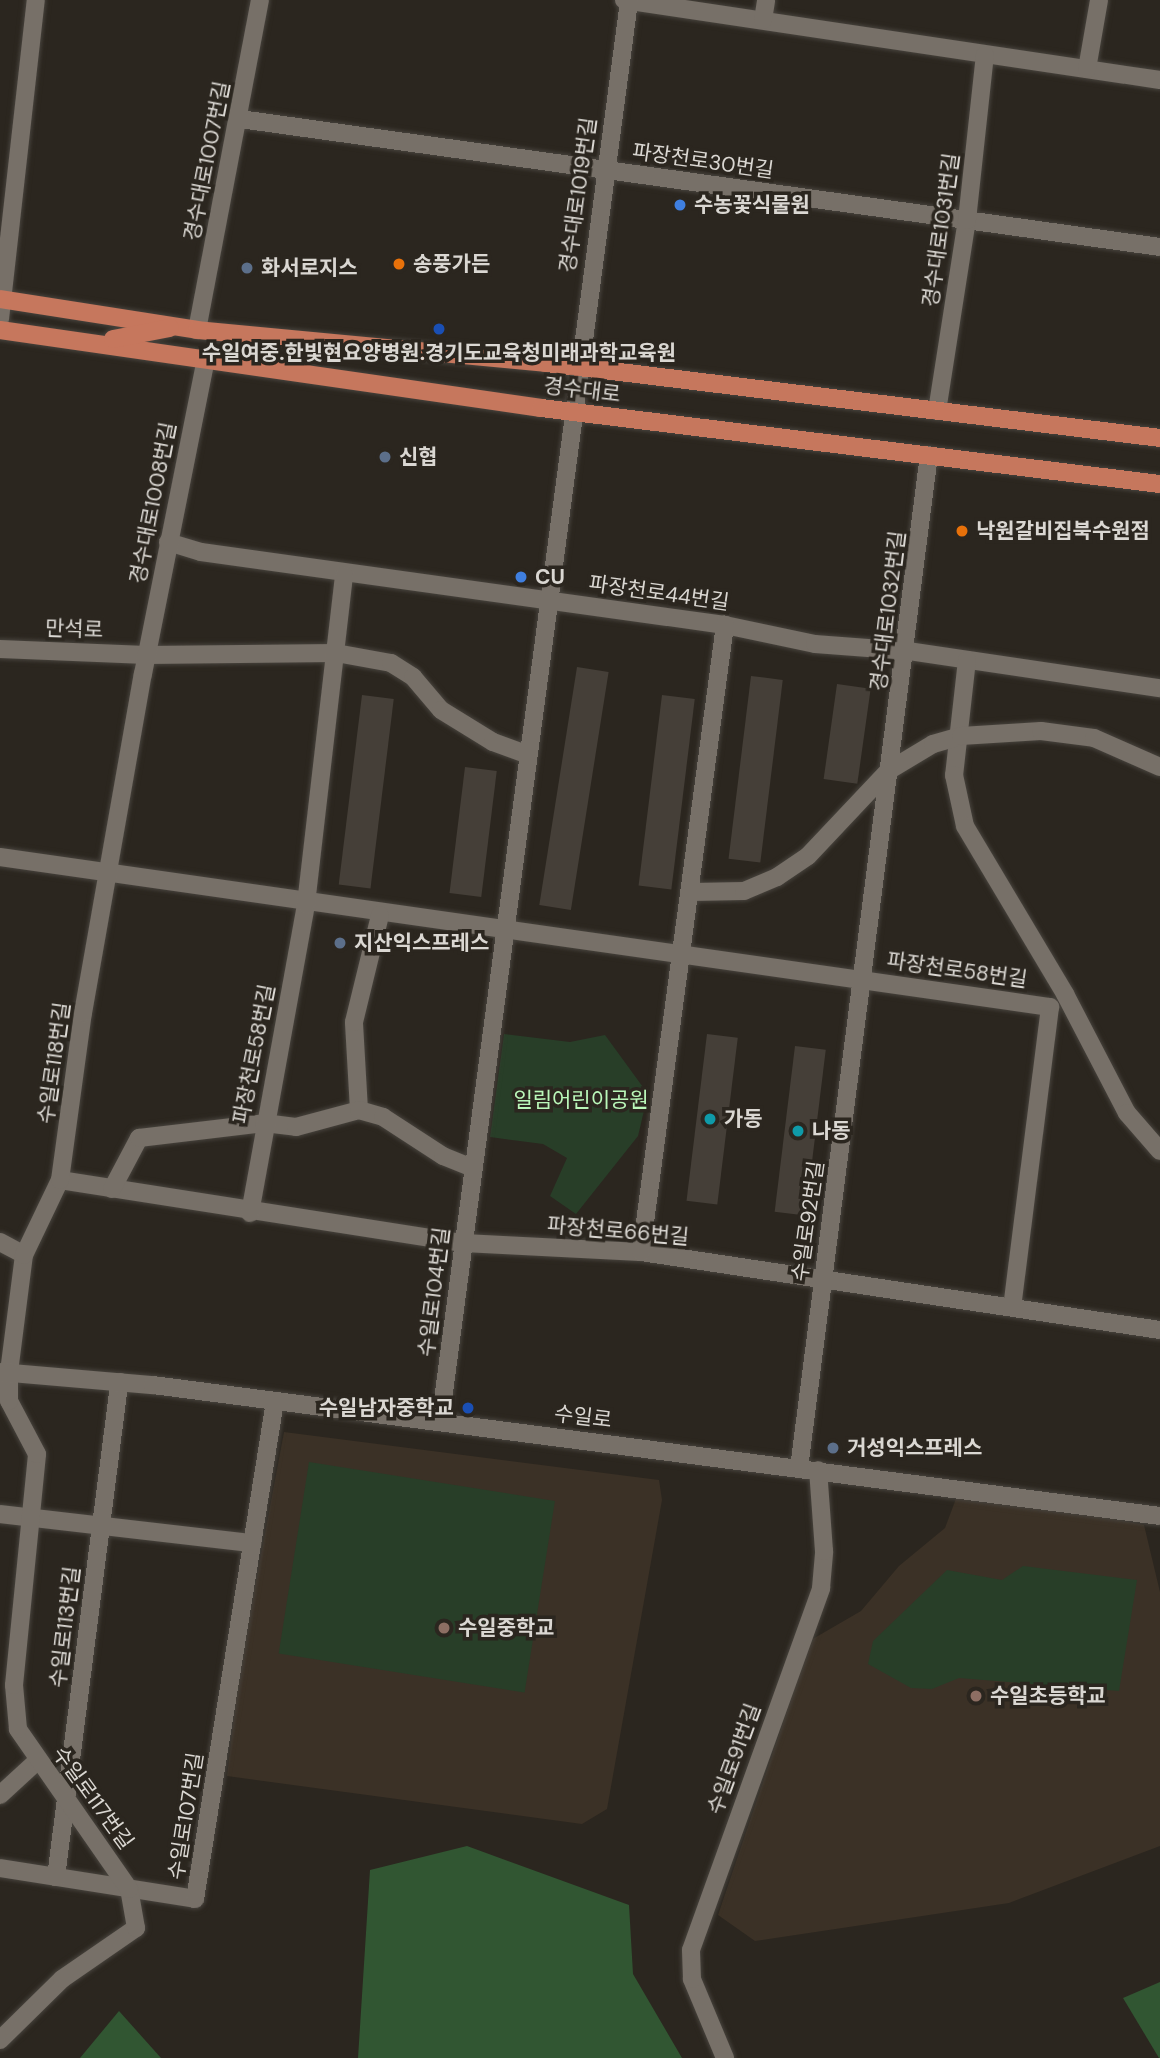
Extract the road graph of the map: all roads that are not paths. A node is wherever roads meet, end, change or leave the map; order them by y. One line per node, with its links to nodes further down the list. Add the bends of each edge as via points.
1 (36, 0): 15 (street)
2 (260, 0): 11 (street, 경수대로1007번길)
3 (624, 0): 6 (street)
4 (766, 0): 7 (street)
5 (1098, 0): 9 (street)
6 (629, 1): 7 (street); 12 (street, 경수대로1019번길)
7 (763, 20): 8 (street)
8 (985, 55): 9 (street); 13 (street, 경수대로1031번길)
9 (1087, 69): 10 (street)
10 (1160, 80)
11 (240, 119): 12 (street, 파장천로30번길); 19 (street, 경수대로1007번길)
12 (605, 170): 13 (street, 파장천로30번길); 22 (street, 경수대로1019번길)
13 (967, 220): 14 (street, 파장천로30번길); 24 (street, 경수대로1031번길)
14 (1160, 247)
15 (0, 299): 16 (street); 17 (main road, 경수대로)
16 (0, 319)
17 (174, 327): 19 (main road, 경수대로); 20 (main road, via 142,337 114,337)
18 (0, 330): 20 (main road, 경수대로)
19 (197, 330): 22 (main road, 경수대로)
20 (111, 347): 21 (main road, 경수대로)
21 (206, 360): 23 (main road, 경수대로); 28 (street, 경수대로1008번길)
22 (577, 367): 23 (street, 경수대로1019번길); 24 (main road, 경수대로)
23 (572, 404): 26 (main road, 경수대로); 30 (street, 경수대로1019번길)
24 (937, 411): 25 (main road, 경수대로)
25 (1160, 439)
26 (929, 455): 27 (main road, 경수대로); 33 (street, 경수대로1032번길)
27 (1160, 484)
28 (168, 542): 29 (street, 파장천로44번길); 35 (street, 경수대로1008번길)
29 (344, 575): 30 (street, 파장천로44번길); 34 (street)
30 (548, 600): 31 (street, 파장천로44번길); 39 (street, 수일로104번길)
31 (726, 625): 33 (street, 파장천로44번길, via 815,644); 44 (street)
32 (0, 649): 35 (street, 만석로)
33 (908, 652): 36 (street, 파장천로44번길); 41 (street, 경수대로1032번길)
34 (336, 653): 35 (street); 39 (street, via 391,663 413,677 442,709 493,742); 45 (street, 파장천로58번길)
35 (146, 655): 43 (street, 경수대로1008번길)
36 (967, 660): 37 (street, 파장천로44번길); 38 (street)
37 (1160, 688)
38 (961, 736): 40 (street, via 1041,731 1094,738); 41 (street, via 933,744); 52 (street, via 954,775 965,826 1065,994 1127,1113)
39 (526, 754): 47 (street, 수일로104번길)
40 (1160, 768)
41 (888, 771): 44 (street, via 808,856 777,877 744,891); 49 (street, 경수대로1032번길)
42 (0, 857): 43 (street, 파장천로58번길)
43 (110, 872): 45 (street, 파장천로58번길); 54 (street, 수일로118번길, via 83,1013)
44 (692, 892): 48 (street)
45 (306, 904): 46 (street, 파장천로58번길); 51 (street, 파장천로58번길)
46 (380, 915): 47 (street, 파장천로58번길); 50 (street, via 354,1022)
47 (502, 930): 48 (street, 파장천로58번길); 53 (street, 수일로104번길)
48 (683, 954): 49 (street, 파장천로58번길); 59 (street)
49 (865, 981): 61 (street, 수일로92번길); 62 (street, 파장천로58번길, via 1050,1007)
50 (359, 1110): 51 (street, via 296,1127); 53 (street, via 383,1117 443,1156)
51 (264, 1123): 55 (street, via 139,1138); 56 (street, 파장천로58번길)
52 (1160, 1151)
53 (473, 1168): 58 (street, 수일로104번길)
54 (60, 1180): 55 (street, 파장천로66번길); 60 (street, 수일로118번길)
55 (112, 1189): 56 (street, 파장천로66번길)
56 (250, 1213): 58 (street, 파장천로66번길)
57 (0, 1242): 60 (street)
58 (463, 1242): 59 (street, 파장천로66번길); 67 (street, 수일로104번길)
59 (641, 1252): 61 (street, 파장천로66번길)
60 (24, 1255): 64 (street, 수일로118번길)
61 (823, 1283): 62 (street, 파장천로66번길); 68 (street, 수일로92번길)
62 (1012, 1306): 63 (street, 파장천로66번길)
63 (1160, 1330)
64 (5, 1372): 65 (street, 수일로); 72 (street, 수일로117번길, via 9,1401 37,1454)
65 (119, 1382): 66 (street, 수일로); 73 (street, 수일로113번길)
66 (275, 1401): 67 (street, 수일로); 74 (street, 수일로107번길)
67 (440, 1422): 68 (street, 수일로)
68 (799, 1468): 69 (street, 수일로)
69 (818, 1470): 71 (street, 수일로); 82 (street, 수일로91번길, via 824,1551 821,1588 691,1950 692,1979)
70 (0, 1514): 72 (street)
71 (1160, 1516)
72 (29, 1518): 73 (street); 75 (street, 수일로117번길, via 15,1707 18,1729)
73 (100, 1526): 74 (street); 76 (street, 수일로113번길)
74 (252, 1543): 80 (street, 수일로107번길, via 195,1899)
75 (37, 1761): 76 (street, 수일로117번길); 77 (street)
76 (66, 1793): 79 (street, 수일로113번길); 80 (street, 수일로117번길)
77 (0, 1795)
78 (0, 1868): 79 (street, 수일로107번길)
79 (55, 1877): 80 (street, 수일로107번길)
80 (129, 1889): 81 (street, 수일로117번길, via 136,1928 62,1979)
81 (0, 2040)
82 (725, 2058)

